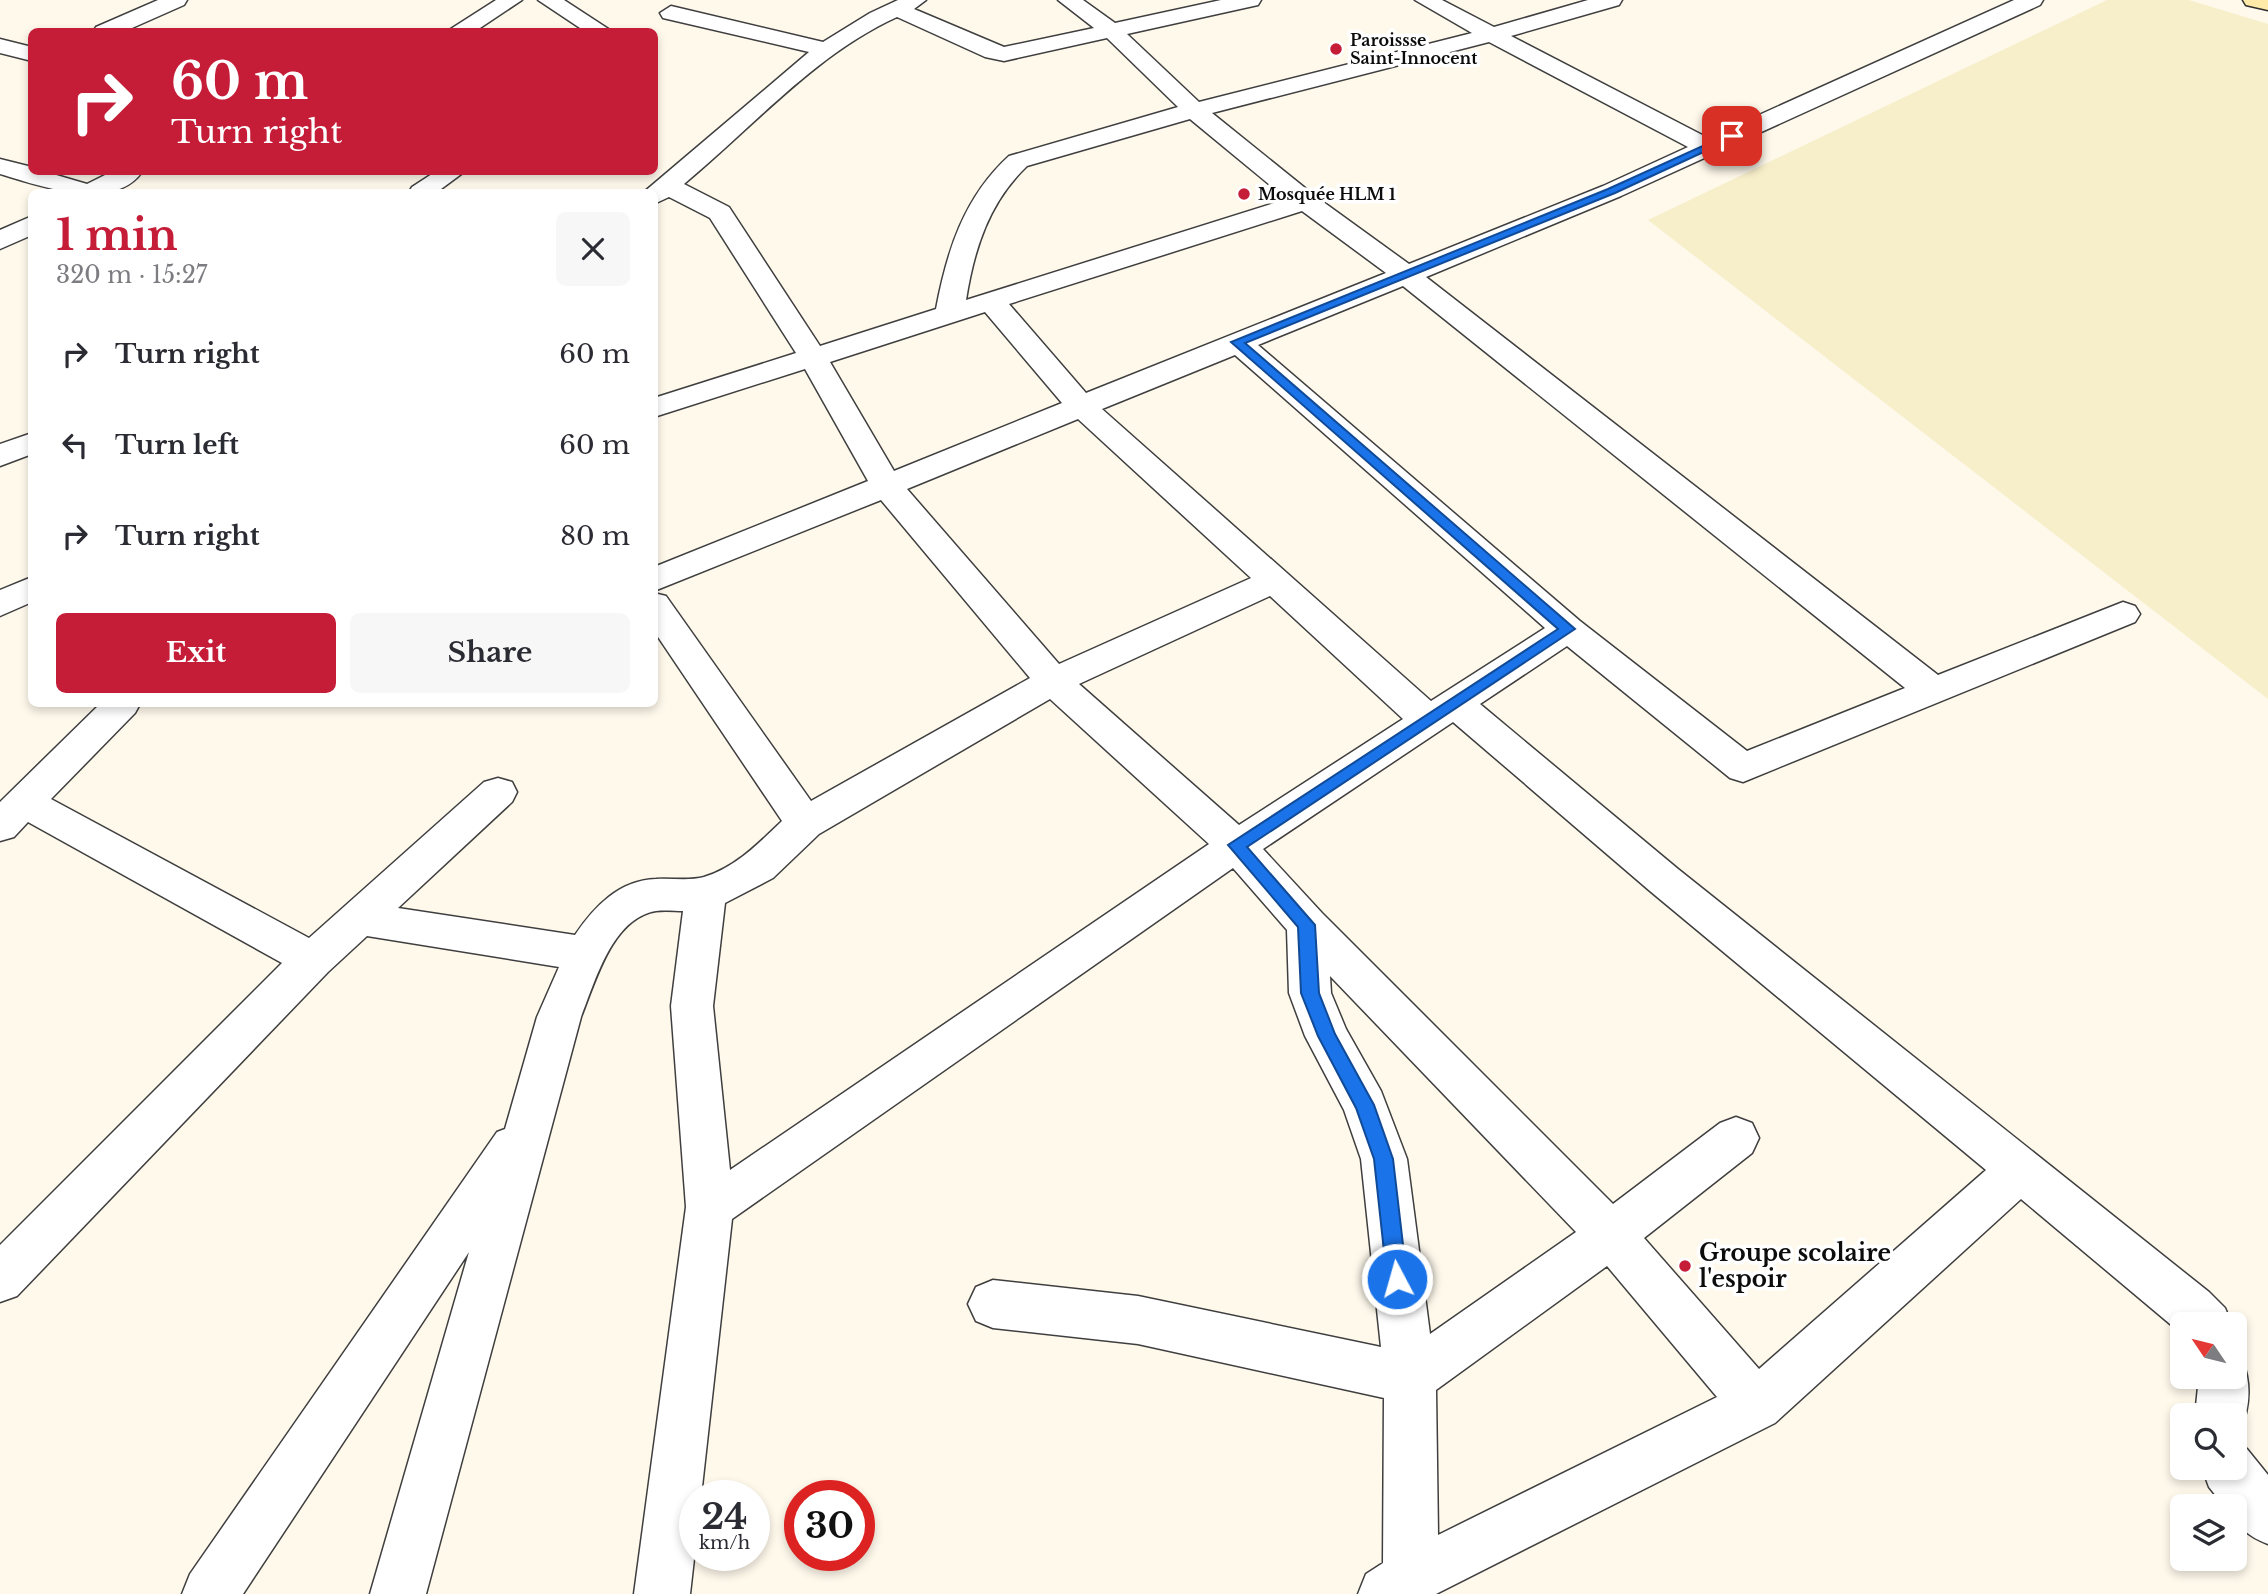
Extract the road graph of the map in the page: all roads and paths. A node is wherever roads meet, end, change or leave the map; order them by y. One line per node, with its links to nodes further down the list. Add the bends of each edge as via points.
1 (176, 0): 13 (street)
2 (511, 0): 14 (street)
3 (549, 0): 15 (street)
4 (694, 0): 19 (street, via 663,19)
5 (1069, 0): 16 (street)
6 (1250, 0): 16 (street)
7 (1426, 0): 17 (street)
8 (1611, 0): 17 (street)
9 (2032, 0): 22 (street)
10 (2254, 0): 12 (main road)
11 (905, 4): 16 (street, via 999,54); 19 (street)
12 (2268, 4)
13 (113, 28)
14 (464, 28)
15 (595, 28)
16 (1111, 30): 21 (street)
17 (1493, 34): 21 (street); 22 (street)
18 (0, 46): 20 (street)
19 (823, 49): 31 (street)
20 (28, 53)
21 (1194, 110): 32 (street); 37 (street, via 1037,153 1007,170 979,210 962,252)
22 (1707, 147): 35 (street, via 1612,191)
23 (0, 166): 24 (street)
24 (28, 174)
25 (31, 175): 28 (street)
26 (123, 175): 29 (street)
27 (446, 175): 30 (street)
28 (80, 189)
29 (96, 189)
30 (426, 189)
31 (661, 191): 39 (street, via 720,212)
32 (1306, 201): 35 (street); 36 (street)
33 (28, 226): 34 (street)
34 (0, 241)
35 (1404, 273): 38 (street); 53 (street)
36 (992, 302): 37 (street); 40 (street)
37 (949, 316): 39 (street)
38 (1237, 342): 40 (street); 51 (street)
39 (814, 359): 41 (street); 44 (street)
40 (1081, 406): 44 (street); 46 (street)
41 (658, 407)
42 (28, 444): 43 (street)
43 (0, 456)
44 (886, 485): 45 (street); 52 (street)
45 (658, 578)
46 (1272, 582): 52 (street); 55 (street)
47 (28, 590): 48 (street)
48 (0, 604)
49 (658, 610): 58 (street)
50 (2123, 614): 53 (street)
51 (1568, 629): 53 (street, via 1743,768); 55 (street)
52 (1053, 681): 58 (street); 59 (street)
53 (1935, 692)
54 (119, 707): 57 (street)
55 (1440, 711): 59 (street); 67 (street)
56 (498, 792): 61 (street)
57 (12, 815): 64 (street)
58 (805, 823): 60 (street, via 759,867)
59 (1236, 845): 62 (street); 68 (street)
60 (706, 894): 63 (street, via 651,895 635,901 606,922); 68 (street, via 692,1006)
61 (358, 918): 63 (street); 64 (street)
62 (1307, 925): 69 (street); 73 (street, via 1310,993 1327,1036 1365,1105 1384,1159)
63 (586, 954): 65 (street, via 559,1017)
64 (313, 960): 70 (street)
65 (533, 1119): 78 (street); 79 (street)
66 (1736, 1138): 69 (street)
67 (2020, 1170): 72 (street); 74 (street)
68 (710, 1207): 80 (street)
69 (1611, 1235): 73 (street); 74 (street)
70 (0, 1279)
71 (993, 1304): 73 (street, via 1138,1320)
72 (2195, 1312)
73 (1410, 1378): 77 (street)
74 (1757, 1405): 77 (street)
75 (2238, 1480): 76 (street)
76 (2268, 1517)
77 (1398, 1586)
78 (210, 1594)
79 (398, 1594)
80 (662, 1594)

